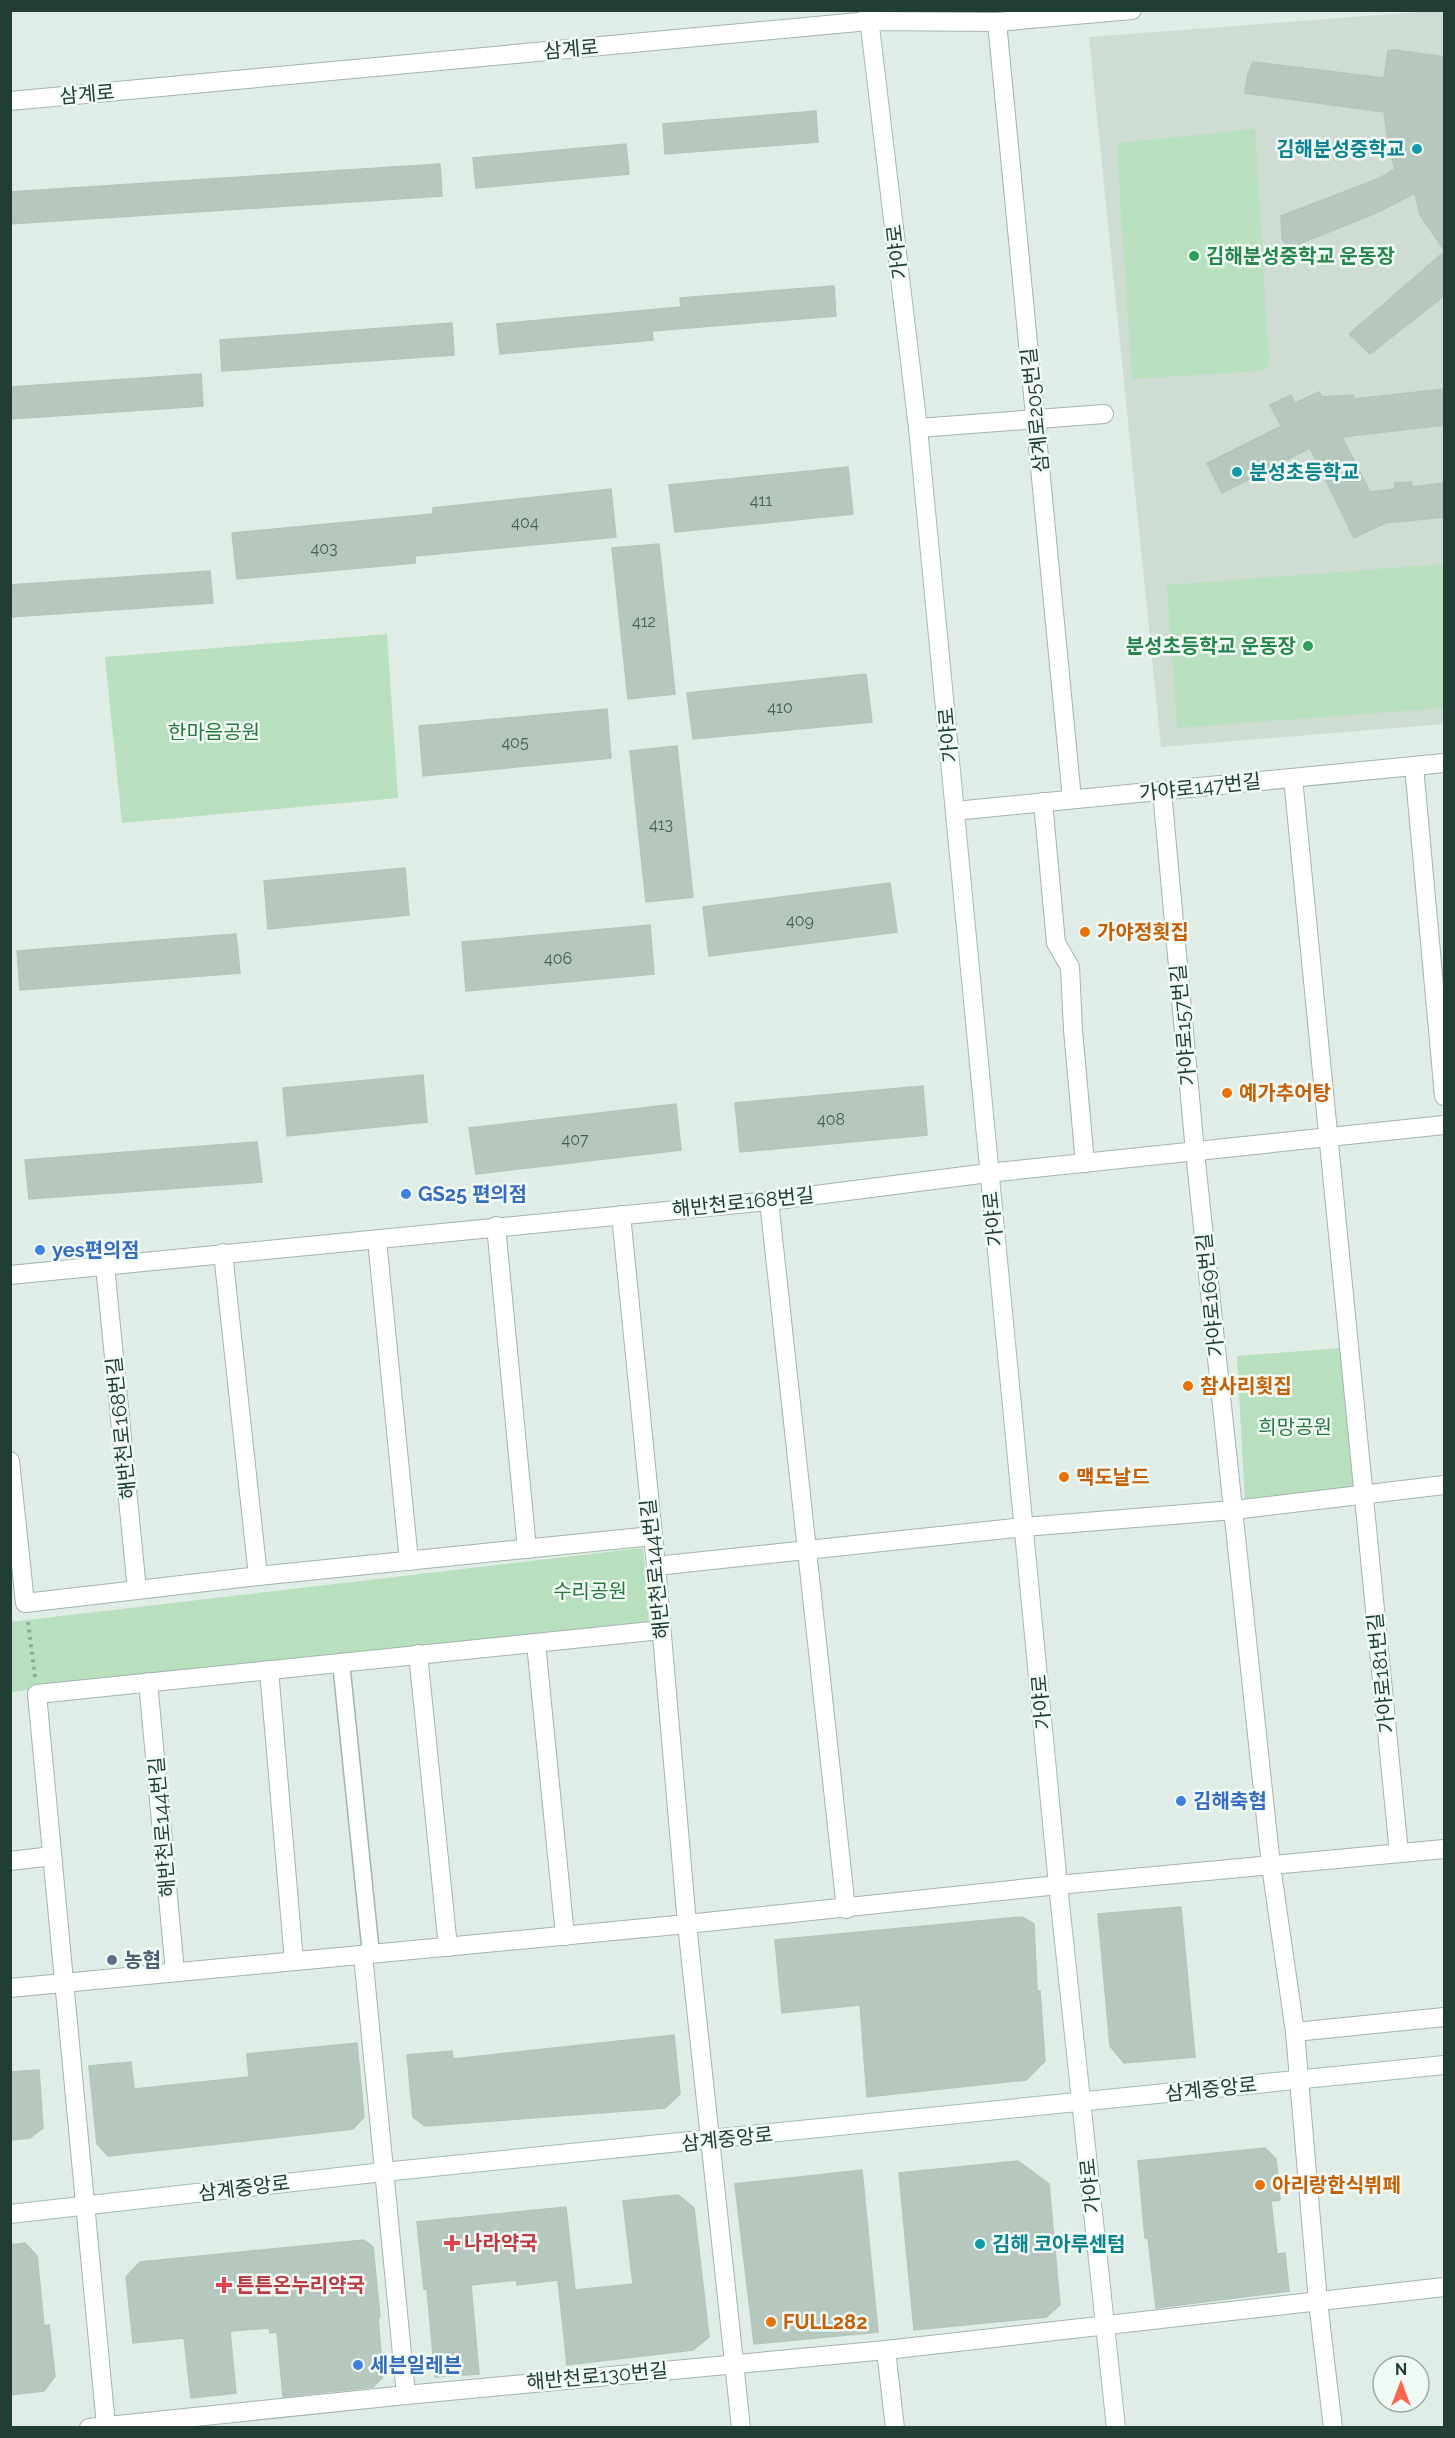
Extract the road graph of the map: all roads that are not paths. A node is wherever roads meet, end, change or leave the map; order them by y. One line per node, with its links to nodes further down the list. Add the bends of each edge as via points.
1 (1132, 10): 3 (street, 삼계로)
2 (869, 16): 3 (street, 삼계로); 4 (street, 삼계로); 7 (street, 가야로)
3 (997, 22): 6 (street, 삼계로205번길)
4 (10, 101)
5 (1104, 414): 6 (street)
6 (1036, 417): 7 (street); 12 (street, 삼계로205번길)
7 (918, 428): 14 (street, 가야로)
8 (1444, 763): 9 (street, 가야로147번길)
9 (1414, 766): 10 (street, 가야로147번길); 15 (street)
10 (1293, 778): 11 (street, 가야로147번길); 17 (street)
11 (1162, 791): 12 (street, 가야로147번길); 18 (street, 가야로157번길)
12 (1072, 799): 13 (street, 가야로147번길)
13 (1042, 802): 14 (street, 가야로147번길); 19 (street, via 1056,943 1070,967)
14 (955, 811): 20 (street, 가야로)
15 (1444, 1096)
16 (1444, 1125): 17 (street)
17 (1328, 1137): 18 (street); 30 (street)
18 (1195, 1152): 19 (street); 31 (street, 가야로169번길)
19 (1086, 1163): 20 (street)
20 (988, 1173): 21 (street, 해반천로168번길); 32 (street, 가야로)
21 (769, 1201): 22 (street, 해반천로168번길); 35 (street)
22 (621, 1215): 23 (street, 해반천로168번길); 33 (street, 해반천로144번길)
23 (496, 1226): 24 (street, 해반천로168번길); 34 (street)
24 (377, 1240): 25 (street, 해반천로168번길); 36 (street)
25 (223, 1253): 26 (street, 해반천로168번길); 38 (street)
26 (105, 1266): 27 (street, 해반천로168번길); 39 (street, 해반천로168번길)
27 (10, 1275)
28 (10, 1461): 39 (street, via 26,1603)
29 (1444, 1485): 30 (street)
30 (1364, 1493): 31 (street); 47 (street, 가야로181번길)
31 (1234, 1510): 32 (street); 50 (street)
32 (1024, 1527): 35 (street); 51 (street, 가야로)
33 (652, 1536): 34 (street); 37 (street, 해반천로144번길)
34 (527, 1549): 36 (street)
35 (807, 1550): 37 (street); 52 (street)
36 (409, 1560): 38 (street)
37 (656, 1566): 40 (street, 해반천로144번길)
38 (258, 1576): 39 (street)
39 (136, 1590)
40 (661, 1630): 41 (street); 53 (street, 해반천로144번길)
41 (536, 1642): 42 (street); 54 (street)
42 (418, 1654): 43 (street); 55 (street)
43 (341, 1662): 44 (street); 56 (street)
44 (269, 1670): 45 (street); 57 (street)
45 (148, 1682): 48 (street, via 38,1694); 58 (street, 해반천로144번길)
46 (1444, 1849): 47 (street)
47 (1399, 1853): 50 (street)
48 (52, 1856): 49 (street); 59 (street)
49 (10, 1861)
50 (1271, 1866): 51 (street); 62 (street)
51 (1058, 1884): 52 (street); 65 (street, 가야로)
52 (846, 1909): 53 (street)
53 (687, 1924): 54 (street); 66 (street, 해반천로144번길)
54 (565, 1936): 55 (street)
55 (448, 1947): 56 (street)
56 (367, 1954): 57 (street); 67 (street)
57 (294, 1961): 58 (street)
58 (176, 1972): 59 (street)
59 (65, 1983): 60 (street); 68 (street)
60 (10, 1988)
61 (1444, 2017): 62 (street)
62 (1295, 2032): 64 (street)
63 (1444, 2065): 64 (street, 삼계중앙로)
64 (1299, 2080): 65 (street, 삼계중앙로); 71 (street)
65 (1081, 2103): 66 (street, 삼계중앙로); 72 (street, 가야로)
66 (711, 2141): 67 (street, 삼계중앙로); 74 (street, 해반천로144번길)
67 (383, 2172): 68 (street, 삼계중앙로); 75 (street)
68 (85, 2207): 69 (street, 삼계중앙로); 76 (street)
69 (10, 2214)
70 (1444, 2287): 71 (street, 해반천로130번길)
71 (1318, 2302): 72 (street, 해반천로130번길); 80 (street)
72 (1106, 2326): 73 (street, 해반천로130번길); 79 (street, 가야로)
73 (886, 2350): 74 (street, 해반천로130번길); 78 (street)
74 (734, 2364): 75 (street, 해반천로130번길); 77 (street, 해반천로144번길)
75 (406, 2395): 76 (street, 해반천로130번길)
76 (98, 2427)
77 (741, 2427)
78 (895, 2427)
79 (1116, 2427)
80 (1333, 2427)

